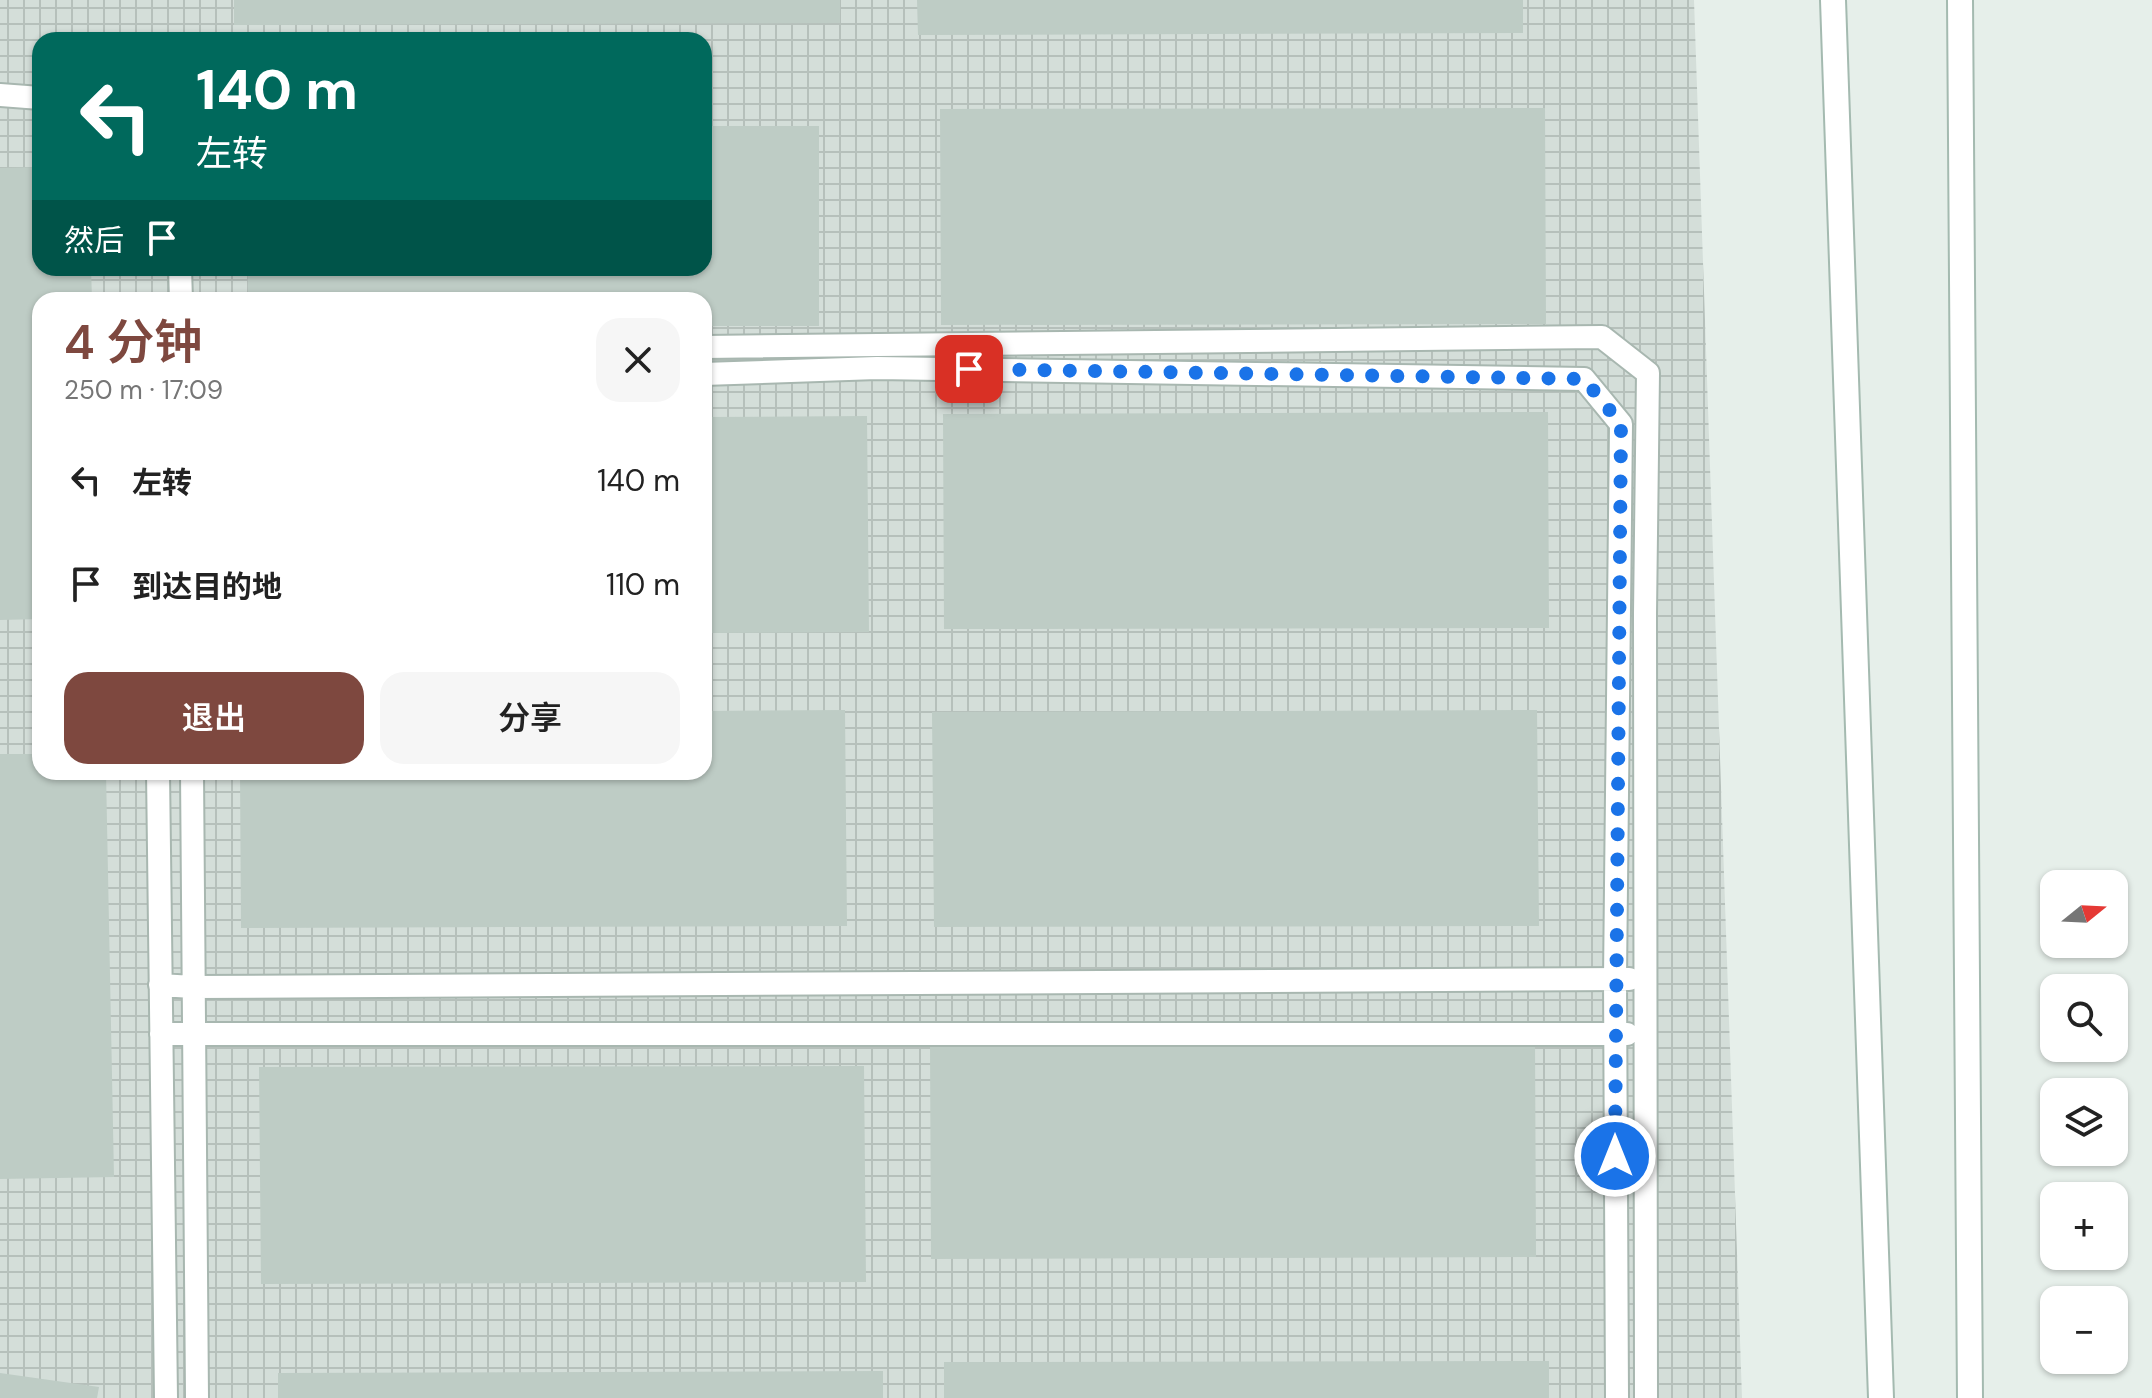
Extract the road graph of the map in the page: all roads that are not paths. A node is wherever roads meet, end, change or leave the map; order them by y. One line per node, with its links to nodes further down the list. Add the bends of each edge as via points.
1 (1833, 0): 21 (street)
2 (1960, 0): 22 (street)
3 (0, 95): 4 (lane)
4 (32, 97)
5 (712, 347): 10 (lane, via 1602,337 1648,373)
6 (712, 374): 9 (lane, via 877,368 1584,379 1621,424)
7 (158, 780): 11 (lane)
8 (192, 780): 12 (lane)
9 (1615, 978): 10 (lane); 12 (lane); 16 (lane)
10 (1646, 980): 14 (lane)
11 (160, 985): 12 (lane); 15 (lane)
12 (193, 987): 13 (lane)
13 (194, 1032): 15 (lane); 16 (lane); 18 (lane)
14 (1646, 1032): 16 (lane); 20 (lane)
15 (161, 1034): 17 (lane)
16 (1615, 1035): 19 (lane)
17 (166, 1398)
18 (197, 1398)
19 (1617, 1398)
20 (1646, 1398)
21 (1881, 1398)
22 (1970, 1398)

